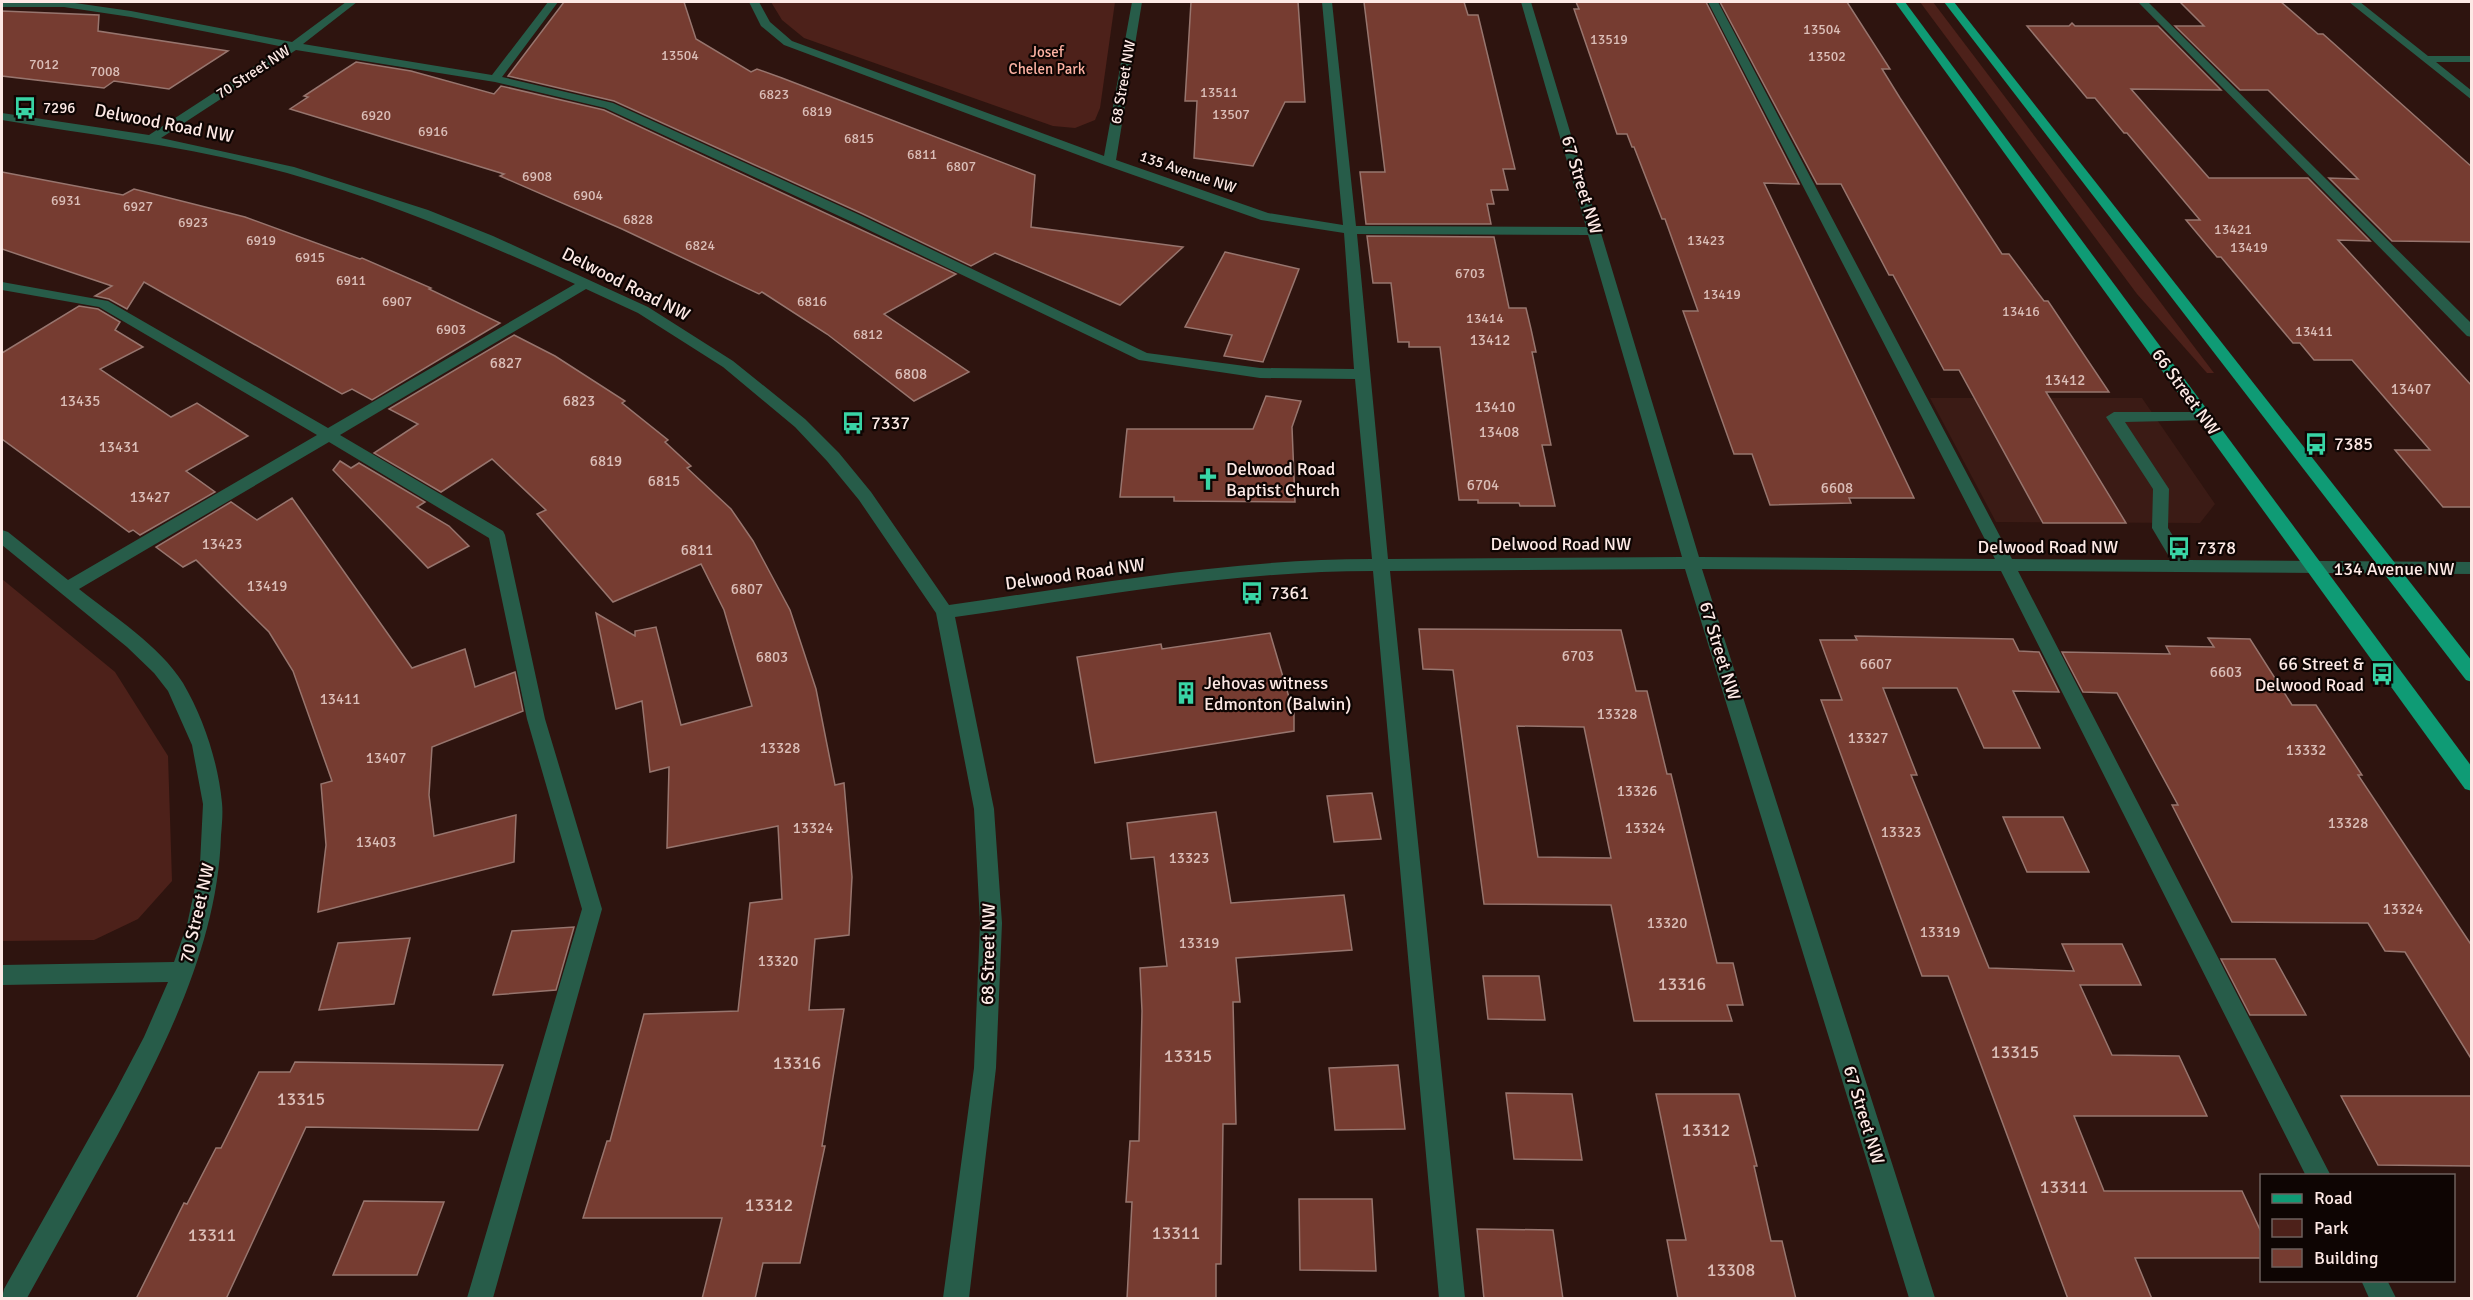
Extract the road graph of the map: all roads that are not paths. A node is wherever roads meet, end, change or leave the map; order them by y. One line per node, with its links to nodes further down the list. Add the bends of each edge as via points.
1 (146, 2): 14 (street)
2 (352, 2): 15 (street, 70 Street NW)
3 (553, 2): 18 (street)
4 (754, 2): 22 (street, 135 Avenue NW, via 765,24 788,43)
5 (1137, 2): 22 (street, 68 Street NW)
6 (1327, 2): 23 (street)
7 (1526, 2): 24 (street, 67 Street NW)
8 (1713, 2): 34 (street)
9 (1900, 2): 29 (main road, 66 Street NW)
10 (1949, 2): 38 (main road)
11 (2144, 2): 27 (street)
12 (2354, 2): 16 (street)
13 (2, 4): 14 (street, via 64,4)
14 (131, 14): 15 (street)
15 (294, 46): 18 (street); 21 (street, 70 Street NW)
16 (2425, 59): 17 (street); 19 (street)
17 (2472, 59)
18 (495, 79): 28 (street, via 609,105 1144,357 1260,373)
19 (2472, 98)
20 (2, 117): 21 (street, Delwood Road NW)
21 (151, 139): 25 (street, Delwood Road NW, via 290,170 356,190 488,239)
22 (1109, 162): 23 (street, 135 Avenue NW, via 1266,217)
23 (1350, 230): 24 (street, 135 Avenue NW); 28 (street)
24 (1596, 231): 32 (street, 67 Street NW)
25 (585, 284): 30 (street); 40 (street, Delwood Road NW, via 643,310 686,336 746,378 800,423 865,496)
26 (2, 286): 30 (street, via 103,304)
27 (2472, 333)
28 (1362, 374): 33 (street)
29 (2205, 417): 35 (street, via 2114,417 2161,489 2160,528); 36 (main road, 66 Street NW)
30 (327, 435): 39 (street); 48 (street, via 497,535 536,719 592,909)
31 (2, 536): 39 (street, 70 Street NW)
32 (1692, 563): 33 (street, Delwood Road NW); 34 (street, Delwood Road NW); 51 (street, 67 Street NW)
33 (1382, 564): 40 (street, Delwood Road NW, via 1235,571); 50 (street)
34 (2007, 566): 35 (street, Delwood Road NW); 45 (street)
35 (2184, 567): 36 (street, Delwood Road NW)
36 (2316, 568): 38 (street, 134 Avenue NW); 42 (main road, 66 Street NW)
37 (2472, 568): 38 (street, 134 Avenue NW)
38 (2390, 569): 41 (main road)
39 (66, 589): 43 (street, 70 Street NW, via 150,656 175,686 194,721 207,761 213,806 211,856 202,912)
40 (945, 612): 49 (street, 68 Street NW, via 984,809 991,923 985,1068)
41 (2472, 675)
42 (2472, 783)
43 (183, 972): 44 (street); 47 (street, 70 Street NW, via 141,1070)
44 (2, 975)
45 (2318, 1174)
46 (2374, 1282): 52 (street)
47 (13, 1299)
48 (480, 1299)
49 (956, 1299)
50 (1452, 1299)
51 (1922, 1299)
52 (2382, 1299)

